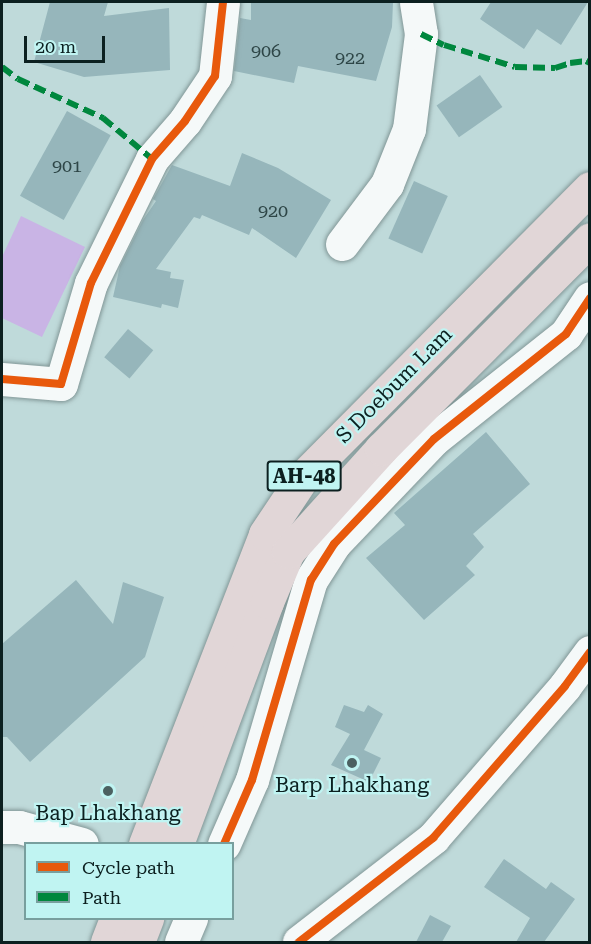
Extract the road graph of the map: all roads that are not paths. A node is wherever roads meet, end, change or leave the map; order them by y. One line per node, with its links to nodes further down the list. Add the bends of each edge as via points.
1 (223, 2): 7 (street, via 214,76 185,121 152,159 91,283 61,384)
2 (416, 2): 5 (street, via 421,34 409,129 387,184)
3 (588, 190): 11 (highway, S Doebum Lam / AH-48, via 303,477 265,534)
4 (590, 239): 12 (highway, S Doebum Lam / AH-48, via 381,449 288,552)
5 (342, 244)
6 (590, 298): 13 (street, via 567,334 434,439 334,544 311,580 252,780)
7 (2, 380)
8 (590, 652): 20 (street, via 433,838)
9 (2, 827): 10 (street, via 19,827)
10 (78, 842)
11 (145, 842)
12 (177, 842)
13 (224, 842)
14 (115, 920): 17 (highway)
15 (146, 920): 18 (highway)
16 (190, 920): 19 (street)
17 (107, 942)
18 (138, 942)
19 (181, 942)
20 (299, 942)

